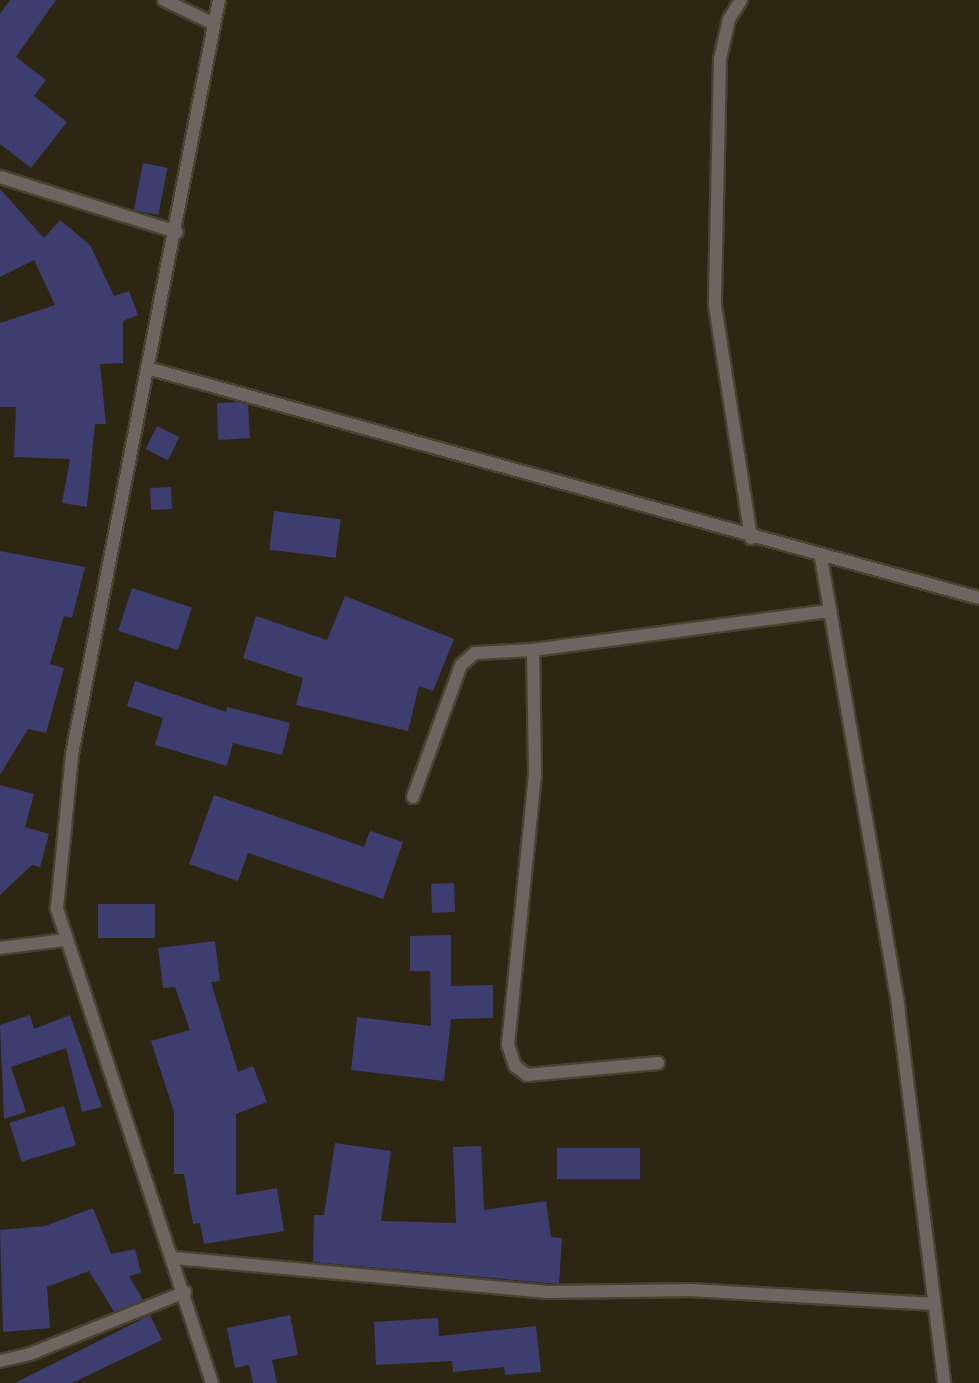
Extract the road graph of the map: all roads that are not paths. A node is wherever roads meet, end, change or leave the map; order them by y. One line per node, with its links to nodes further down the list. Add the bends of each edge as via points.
1 (164, 0): 4 (street)
2 (219, 0): 4 (street)
3 (741, 0): 8 (street, via 729,19 720,59 715,305)
4 (214, 24): 6 (street)
5 (0, 177): 6 (street)
6 (177, 232): 7 (street)
7 (147, 368): 8 (street); 14 (street, via 72,754 58,868)
8 (751, 538): 9 (street)
9 (821, 558): 10 (street); 11 (street)
10 (979, 598)
11 (831, 611): 12 (street); 19 (street, via 898,1006)
12 (533, 650): 13 (street, via 475,653 461,665); 16 (street, via 535,773 508,1045 515,1066 527,1075)
13 (413, 797)
14 (64, 940): 15 (street); 17 (street)
15 (0, 948)
16 (658, 1063)
17 (174, 1258): 18 (street); 19 (street, via 547,1292 691,1290)
18 (185, 1292): 20 (street, via 30,1354); 21 (street)
19 (934, 1304): 22 (street)
20 (0, 1361)
21 (213, 1383)
22 (944, 1383)

